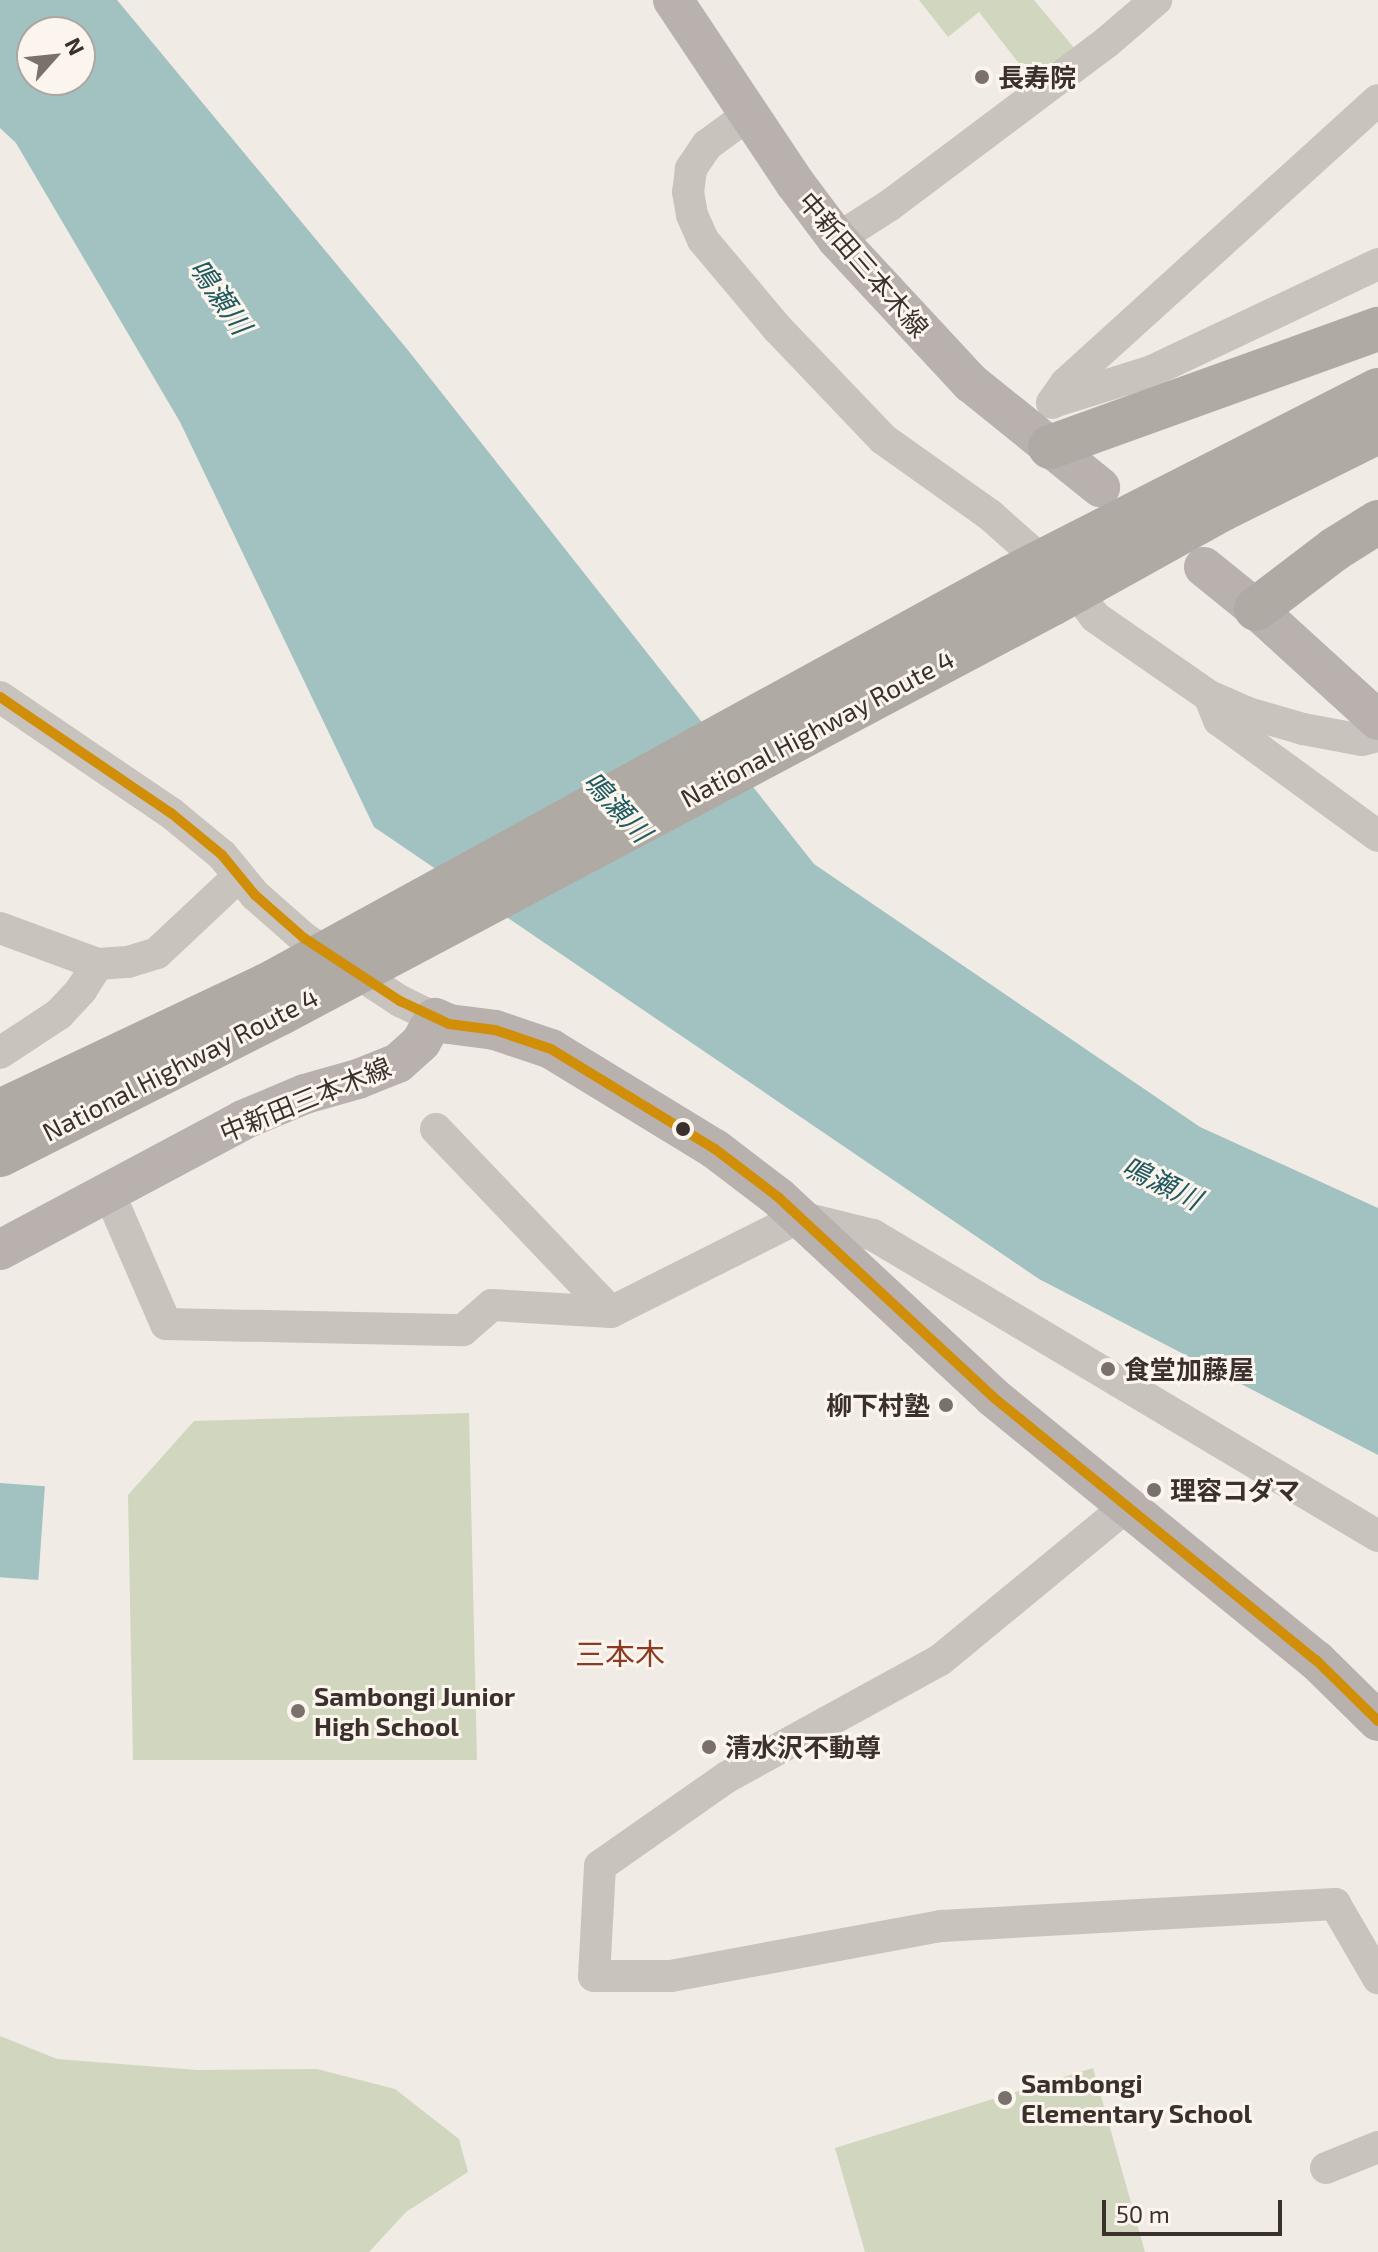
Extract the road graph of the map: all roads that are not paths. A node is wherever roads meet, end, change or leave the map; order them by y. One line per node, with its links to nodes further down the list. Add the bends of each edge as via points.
1 (673, 0): 4 (main road, 中新田三本木線)
2 (1156, 0): 5 (street, via 890,205)
3 (1378, 100): 9 (street, via 1066,383)
4 (748, 115): 5 (main road, 中新田三本木線); 14 (street, via 707,145 691,169 688,192 703,240 788,340 883,439 1000,522)
5 (837, 239): 9 (main road, 中新田三本木線, via 971,383)
6 (1378, 264): 9 (street)
7 (1378, 329): 9 (highway)
8 (1378, 390): 14 (highway, National Highway Route 4)
9 (1041, 425): 11 (main road, 中新田三本木線)
10 (1378, 432): 15 (highway, National Highway Route 4)
11 (1100, 487)
12 (1378, 522): 16 (highway)
13 (1204, 567): 16 (main road)
14 (1027, 569): 25 (highway, National Highway Route 4, bridge)
15 (1064, 597): 17 (street); 25 (highway, National Highway Route 4, bridge)
16 (1256, 609): 19 (main road)
17 (1209, 696): 20 (street, via 1303,729 1362,740); 21 (street, via 1219,720)
18 (0, 697): 22 (street, via 171,813)
19 (1378, 720)
20 (1378, 736)
21 (1378, 836)
22 (239, 876): 24 (street, via 157,953); 26 (street, via 304,938)
23 (0, 928): 24 (street)
24 (98, 964): 27 (street, via 59,1014)
25 (274, 999): 28 (highway, National Highway Route 4); 30 (highway, National Highway Route 4)
26 (435, 1018): 31 (main road, 中新田三本木線, via 421,1042 398,1063 243,1120); 32 (main road, via 551,1049 715,1149)
27 (0, 1053)
28 (0, 1111)
29 (436, 1129): 34 (street)
30 (0, 1155)
31 (109, 1193): 33 (main road, 中新田三本木線); 34 (street, via 166,1324 463,1330 492,1305)
32 (800, 1217): 34 (street); 35 (main road, via 993,1397); 36 (street, via 873,1235)
33 (0, 1250)
34 (611, 1312)
35 (1127, 1506): 37 (main road, via 1316,1660); 38 (street, via 940,1660 727,1777 600,1866 594,1976 671,1976 941,1926 1335,1904)
36 (1378, 1536)
37 (1378, 1721)
38 (1378, 1978)
39 (1378, 2147): 40 (street)
40 (1326, 2168)

